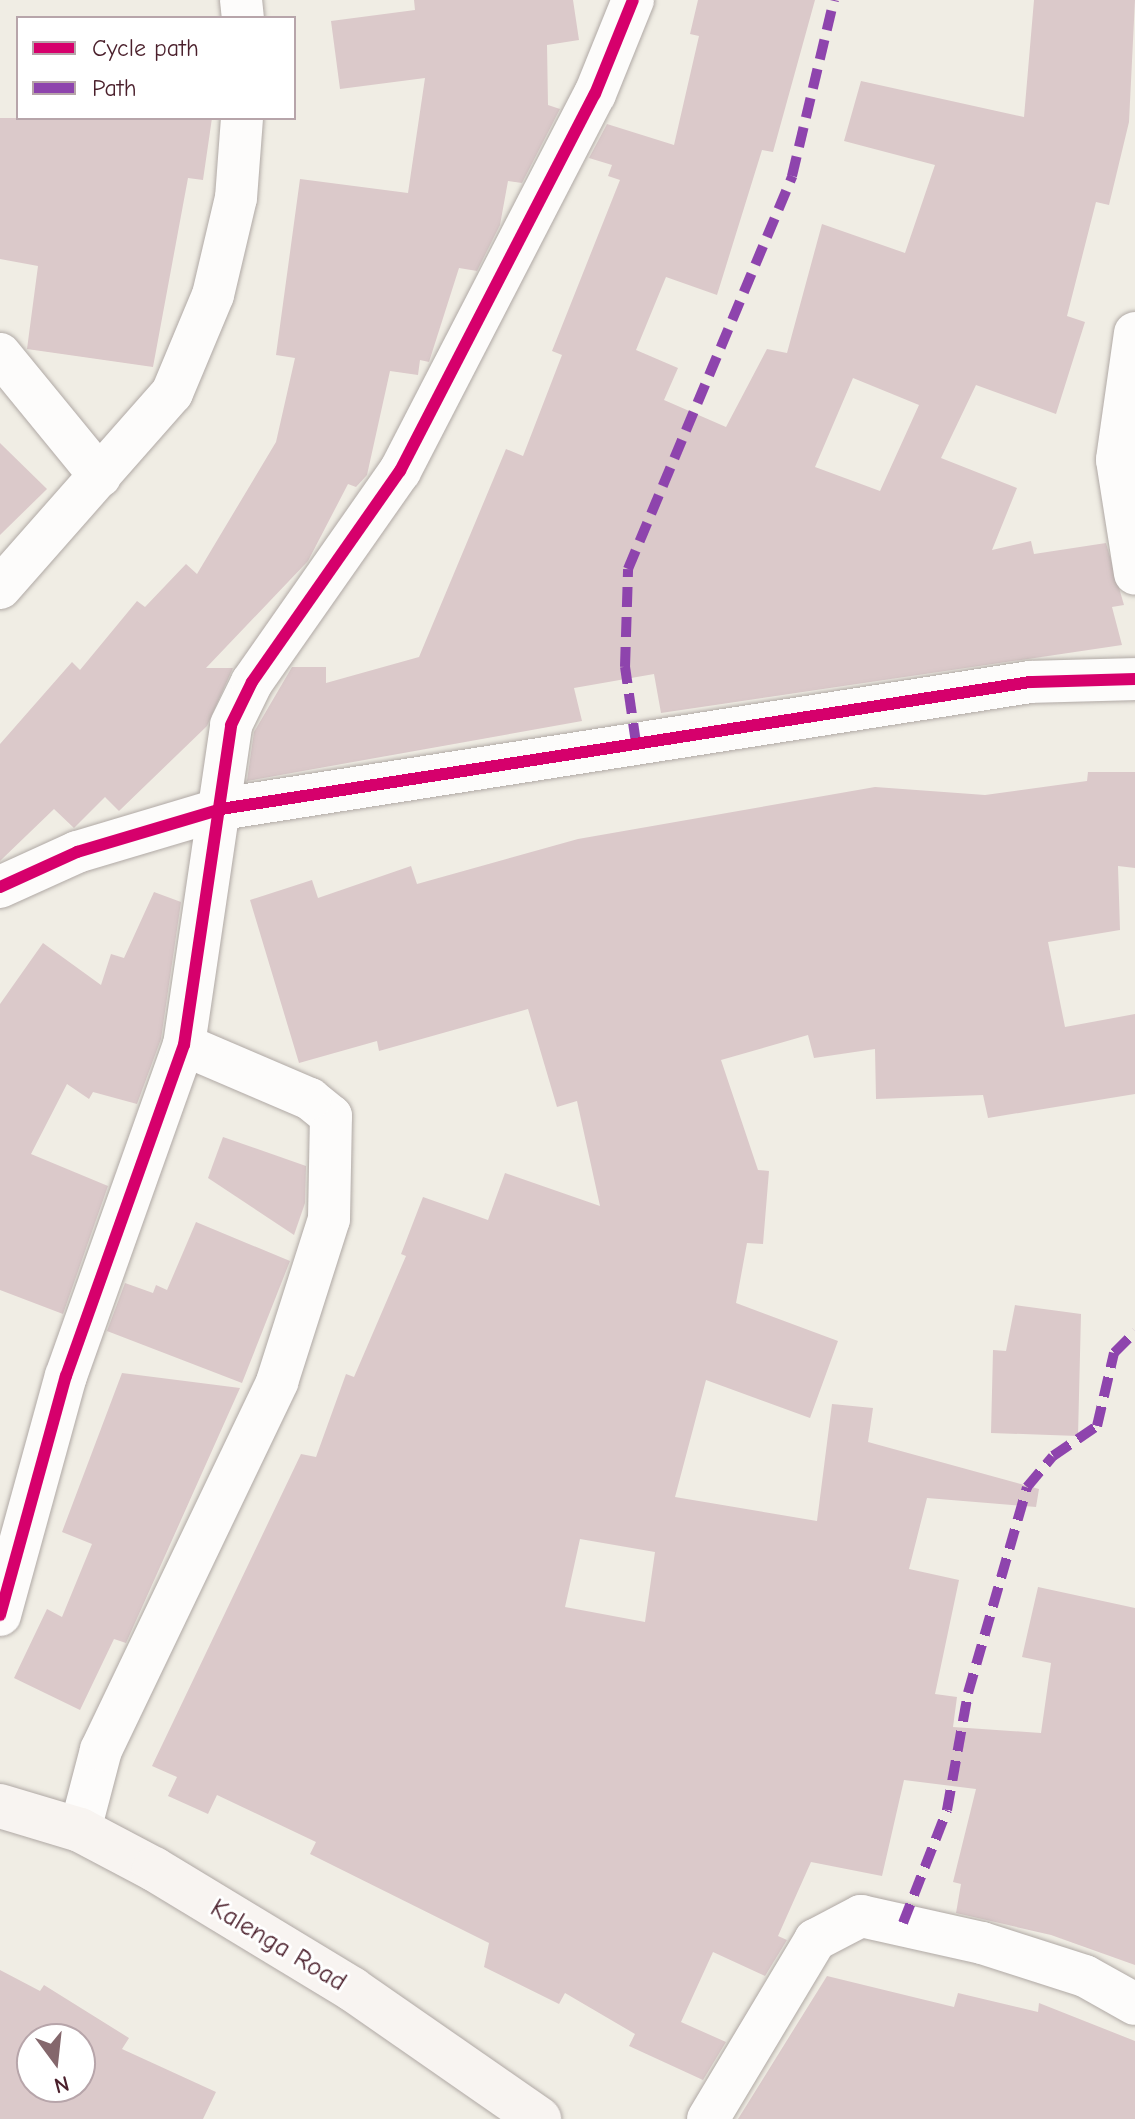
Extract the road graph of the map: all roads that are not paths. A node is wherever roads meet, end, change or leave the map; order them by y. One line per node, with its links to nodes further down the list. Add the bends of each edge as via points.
1 (633, 0): 9 (street, via 595,94 400,471 252,682 231,725)
2 (242, 120): 5 (street, via 236,198 213,295 172,393)
3 (1135, 333): 6 (street, via 1117,460)
4 (0, 354): 5 (street)
5 (100, 476): 7 (street)
6 (1135, 574)
7 (0, 588)
8 (1135, 679): 9 (street, via 1030,682)
9 (221, 809): 10 (street, via 77,852); 11 (street)
10 (0, 887)
11 (184, 1045): 12 (street, via 66,1376); 14 (street, via 310,1099 331,1116 329,1219 277,1382 101,1750)
12 (0, 1615)
13 (0, 1806): 14 (main road, Kalenga Road)
14 (80, 1830): 16 (main road, Kalenga Road, via 352,1989)
15 (1135, 2004): 17 (street, via 1085,1976 861,1916 815,1940)
16 (539, 2119)
17 (708, 2119)

